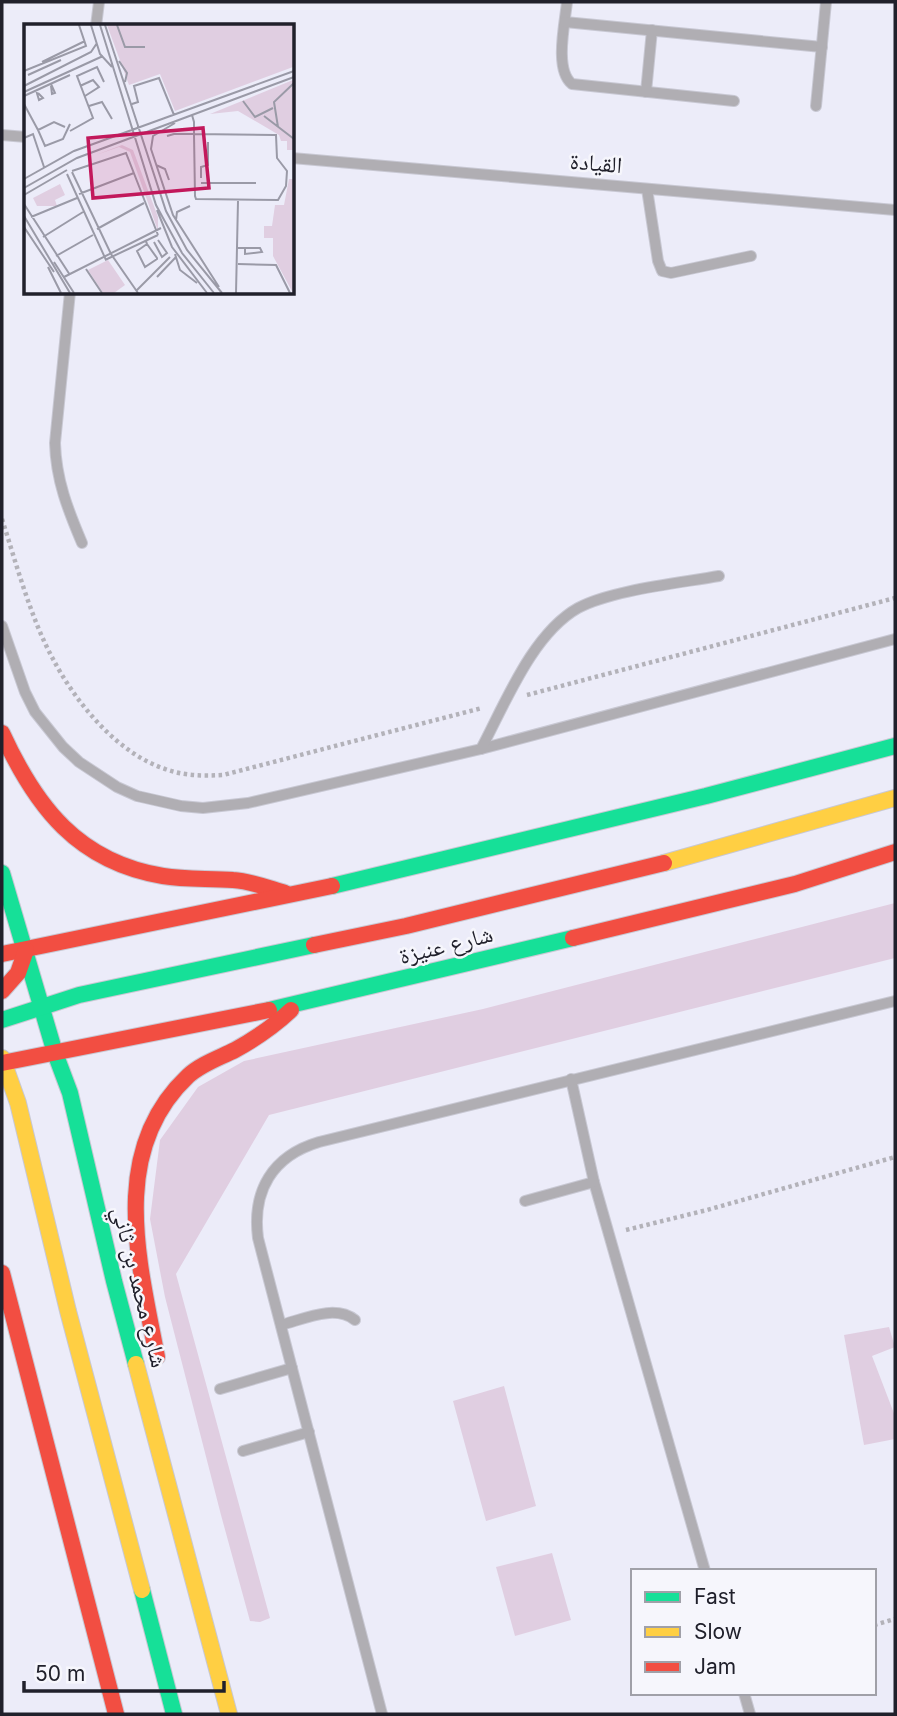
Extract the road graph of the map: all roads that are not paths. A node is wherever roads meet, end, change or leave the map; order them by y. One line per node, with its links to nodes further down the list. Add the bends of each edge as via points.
1 (99, 2): 5 (lane)
2 (567, 2): 4 (lane)
3 (826, 2): 7 (lane)
4 (565, 22): 6 (lane); 8 (lane, via 562,66 567,79 579,85)
5 (96, 24)
6 (652, 30): 7 (lane); 8 (lane)
7 (822, 47): 10 (lane)
8 (646, 92): 9 (lane)
9 (734, 101)
10 (816, 106)
11 (2, 135): 12 (lane)
12 (24, 136)
13 (294, 158): 14 (lane, القيادة)
14 (647, 189): 15 (lane, القيادة); 16 (lane, via 662,271)
15 (895, 210)
16 (751, 256)
17 (70, 294): 18 (lane, via 56,464)
18 (82, 543)
19 (719, 576): 24 (lane, via 613,596 578,608 548,633)
20 (2, 626): 24 (lane, via 35,712 63,747 117,787 159,802 203,808 248,803)
21 (895, 639): 24 (lane)
22 (2, 733): 28 (main road, via 37,801 94,853 139,872 244,881)
23 (895, 746): 28 (main road)
24 (481, 749)
25 (895, 798): 34 (main road, via 658,864 419,923)
26 (895, 852): 33 (main road, شارع عنيزة, via 795,884)
27 (2, 873): 29 (main road, شارع محمد بن ثاني)
28 (293, 895): 29 (main road)
29 (26, 950): 30 (main road); 31 (main road, via 20,971); 34 (main road, شارع محمد بن ثاني)
30 (2, 954)
31 (2, 991)
32 (895, 1000): 38 (lane)
33 (297, 1005): 36 (main road, شارع عنيزة); 47 (main road, via 258,1036 190,1075 161,1108 142,1144 134,1226)
34 (42, 1006): 35 (main road); 36 (main road, شارع محمد بن ثاني)
35 (4, 1015): 36 (main road, via 34,1044)
36 (55, 1054): 37 (main road, شارع عنيزة); 52 (main road, شارع محمد بن ثاني, via 70,1093)
37 (2, 1061): 56 (main road, via 18,1103)
38 (571, 1079): 39 (lane); 44 (lane, via 318,1142 282,1161 265,1183 256,1224)
39 (594, 1182): 40 (lane); 53 (lane)
40 (525, 1201)
41 (2, 1273): 45 (main road)
42 (2, 1317): 45 (main road)
43 (355, 1320): 44 (lane, via 334,1312)
44 (281, 1325): 46 (lane)
45 (16, 1328): 55 (main road)
46 (292, 1368): 48 (lane); 50 (lane)
47 (160, 1375)
48 (220, 1389)
49 (166, 1414): 52 (main road)
50 (309, 1432): 51 (lane); 58 (lane)
51 (243, 1451)
52 (167, 1483): 57 (main road, شارع محمد بن ثاني)
53 (704, 1569)
54 (745, 1695): 59 (lane)
55 (116, 1714)
56 (174, 1714)
57 (229, 1714)
58 (382, 1714)
59 (750, 1714)

